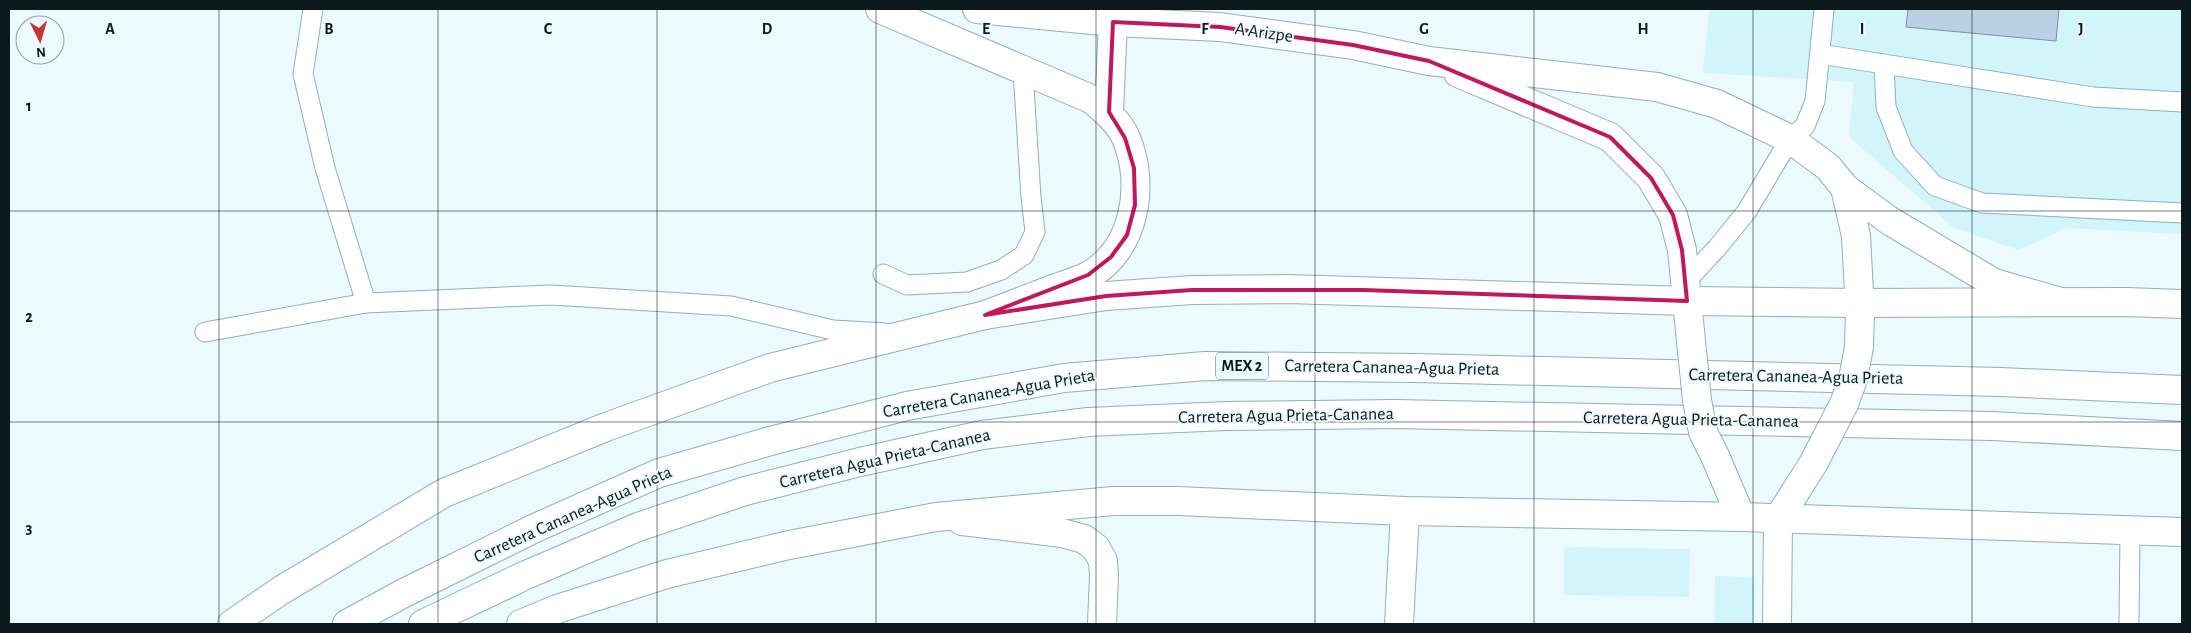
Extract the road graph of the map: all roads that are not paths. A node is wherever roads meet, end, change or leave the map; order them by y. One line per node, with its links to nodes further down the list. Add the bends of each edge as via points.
1 (313, 9): 18 (lane, via 303,74 325,168)
2 (880, 9): 9 (main road)
3 (977, 9): 5 (main road, A Arizpe)
4 (1824, 9): 6 (lane)
5 (1114, 16): 7 (main road, A Arizpe, via 1353,45); 11 (main road)
6 (1820, 54): 8 (lane); 12 (lane, via 1815,102 1805,126)
7 (1430, 61): 12 (main road, via 1657,88 1717,104); 16 (main road, via 1610,137 1651,178 1673,215 1682,250)
8 (1884, 64): 10 (lane, via 2093,97); 14 (lane, via 1886,106 1903,151 1935,186 1982,203)
9 (1023, 71): 11 (main road, via 1091,99); 15 (lane, via 1035,232 1024,255 1001,270 967,282 907,285)
10 (2182, 102)
11 (1108, 112): 21 (main road, via 1126,138 1134,168 1135,205 1127,235 1111,257 1088,276)
12 (1790, 139): 13 (main road, via 1828,167); 16 (lane, via 1747,211)
13 (1845, 188): 17 (main road, via 1890,221 1994,282); 19 (main road, via 1856,236)
14 (2182, 212)
15 (883, 274)
16 (1687, 291): 19 (main road); 21 (main road, via 1192,290 1106,296); 28 (main road, bridge, via 1696,400 1704,432)
17 (2062, 302): 19 (main road); 20 (main road)
18 (366, 303): 22 (lane); 23 (lane, via 551,295 731,306 834,330)
19 (1859, 303): 29 (main road, bridge, via 1859,347 1854,379 1813,464)
20 (2182, 304)
21 (985, 315): 23 (main road)
22 (205, 332)
23 (910, 335): 32 (main road, via 770,368 606,427 444,493 280,591)
24 (2182, 390): 33 (main road, Carretera Cananea-Agua Prieta / MEX 2, via 2001,382 1272,366 1204,366 1064,378 907,406 659,473 533,529)
25 (2182, 436): 34 (main road, Carretera Agua Prieta-Cananea, via 1992,426 1405,414 1088,422 982,435 746,491 638,526)
26 (1405, 511): 27 (main road, via 1112,501); 28 (main road); 37 (main road)
27 (936, 517): 35 (main road, via 788,545 667,574 557,609); 36 (main road, via 1062,533 1084,540 1096,548 1103,562)
28 (1741, 517): 29 (main road)
29 (1778, 519): 30 (main road); 38 (main road)
30 (2130, 530): 31 (main road); 39 (lane)
31 (2182, 532)
32 (232, 624)
33 (347, 624)
34 (424, 624)
35 (521, 624)
36 (1102, 624)
37 (1399, 624)
38 (1777, 624)
39 (2129, 624)

